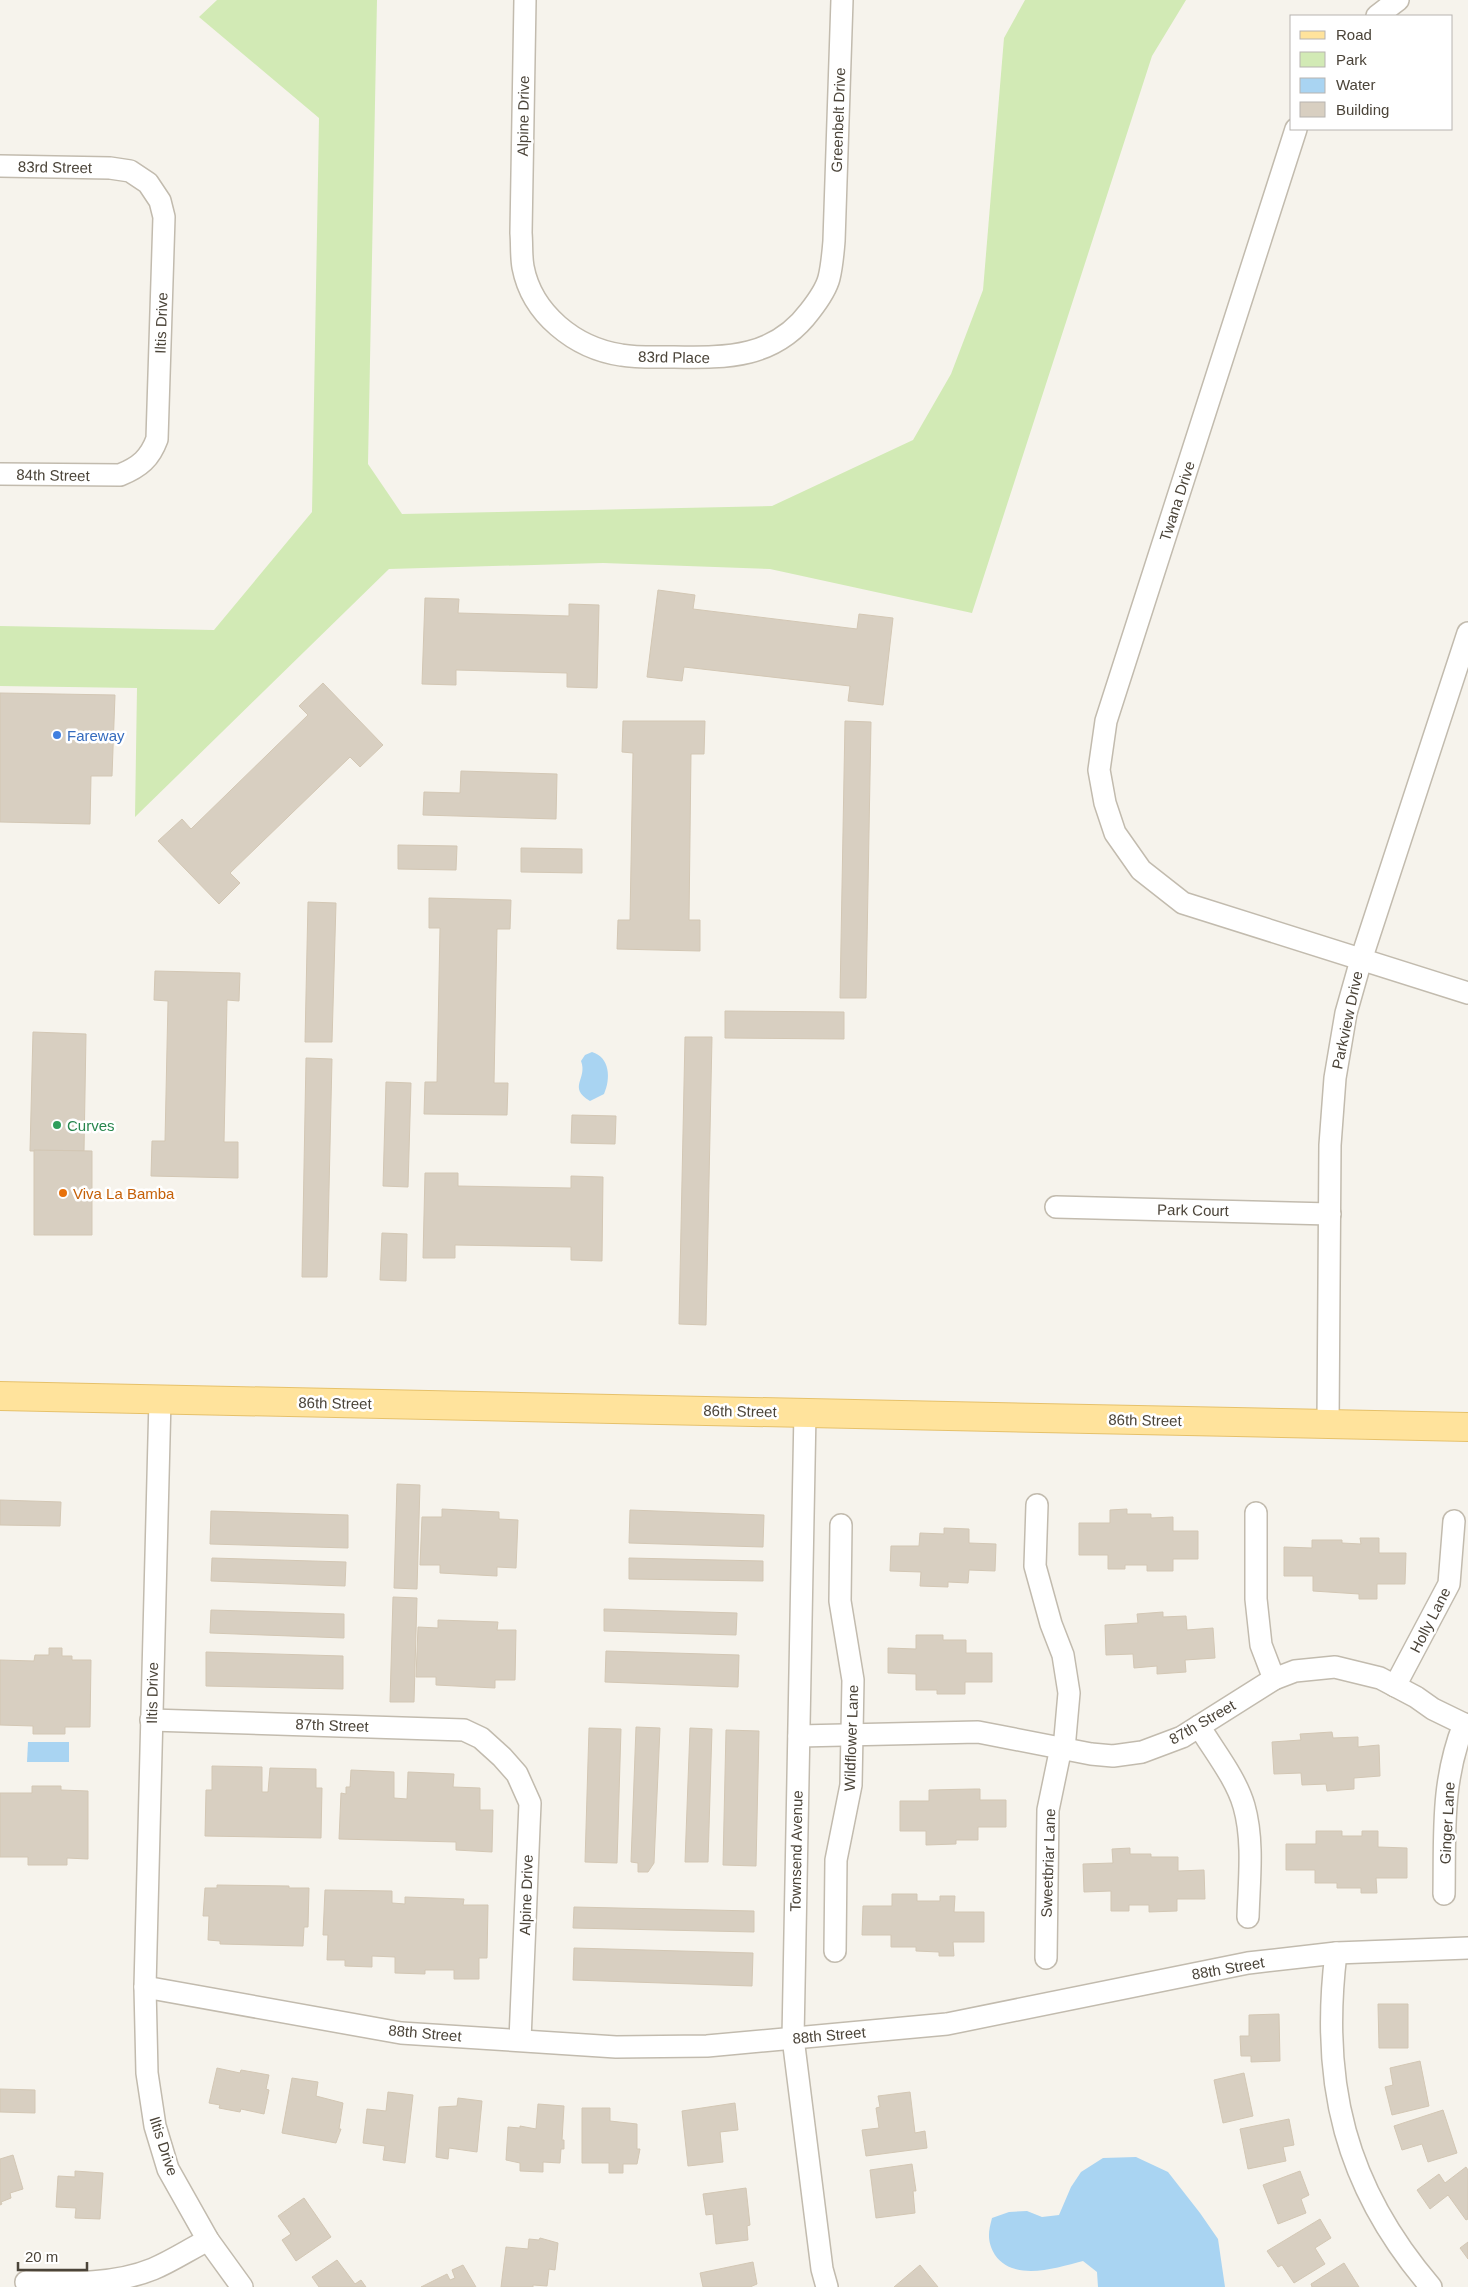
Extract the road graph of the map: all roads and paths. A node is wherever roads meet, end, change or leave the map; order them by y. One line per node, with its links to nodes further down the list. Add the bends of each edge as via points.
1 (525, 0): 8 (street, Alpine Drive)
2 (842, 0): 9 (street, Greenbelt Drive)
3 (1398, 0): 4 (street)
4 (1378, 15)
5 (1296, 130): 13 (street, Twana Drive, via 1106,721 1100,770 1104,804 1115,833 1141,870 1183,903)
6 (0, 166): 7 (street, 83rd Street)
7 (110, 168): 11 (street, Iltis Drive, via 130,171 148,183 160,201 164,217 158,438 152,453 138,467 120,475)
8 (521, 233): 9 (street, 83rd Place, via 523,268 532,291 545,314 563,331 584,345 620,355 661,357 728,357 776,343 803,321 817,303 829,280)
9 (834, 241)
10 (0, 474): 11 (street, 84th Street)
11 (105, 476)
12 (1468, 633): 13 (street, Parkview Drive)
13 (1361, 960): 14 (street, Twana Drive); 16 (street, Parkview Drive, via 1346,1013 1335,1078 1330,1145)
14 (1468, 993)
15 (1056, 1207): 16 (street, Park Court)
16 (1330, 1214): 20 (street, Parkview Drive)
17 (4, 1395): 18 (main road, 86th Street)
18 (160, 1399): 19 (main road, 86th Street); 28 (street, Iltis Drive)
19 (805, 1412): 20 (main road, 86th Street); 32 (street, Townsend Avenue)
20 (1328, 1424): 21 (main road, 86th Street)
21 (1468, 1427)
22 (1037, 1505): 33 (street, Sweetbriar Lane, via 1035,1566 1063,1655 1069,1693)
23 (1256, 1513): 26 (street, via 1256,1599 1261,1645)
24 (1454, 1521): 27 (street, Holly Lane, via 1449,1584)
25 (841, 1525): 31 (street, Wildflower Lane, via 840,1601 853,1680)
26 (1274, 1679): 27 (street, 87th Street, via 1295,1671 1335,1667 1380,1678); 30 (street, 87th Street)
27 (1395, 1686): 29 (street, 87th Street)
28 (151, 1720): 34 (street, 87th Street, via 464,1730 481,1738); 41 (street, Iltis Drive)
29 (1466, 1725): 35 (street, Ginger Lane, via 1454,1749 1446,1786)
30 (1199, 1726): 33 (street, 87th Street, via 1182,1737 1142,1752 1113,1756); 36 (street, via 1244,1806 1249,1839)
31 (852, 1735): 32 (street, 87th Street); 33 (street, 87th Street, via 978,1732); 38 (street, Wildflower Lane, via 851,1785 836,1860)
32 (799, 1736): 42 (street, Townsend Avenue)
33 (1064, 1749): 40 (street, Sweetbriar Lane, via 1048,1810)
34 (502, 1757): 43 (street, Alpine Drive, via 517,1774 530,1803)
35 (1444, 1894)
36 (1248, 1917)
37 (1468, 1948): 39 (street, 88th Street)
38 (835, 1951)
39 (1336, 1953): 42 (street, 88th Street, via 1248,1963 947,2024); 48 (street, via 1330,1994 1330,2035 1341,2117 1369,2196 1389,2232)
40 (1046, 1958)
41 (145, 1987): 43 (street, 88th Street, via 400,2033); 44 (street, Iltis Drive, via 147,2073 155,2126 168,2169)
42 (793, 2038): 43 (street, 88th Street, via 707,2046 616,2047); 47 (street, Townsend Avenue, via 822,2269)
43 (520, 2040)
44 (208, 2240): 45 (street, via 152,2269 128,2276 78,2283); 46 (street, Iltis Drive)
45 (26, 2282)
46 (242, 2287)
47 (827, 2287)
48 (1431, 2287)

